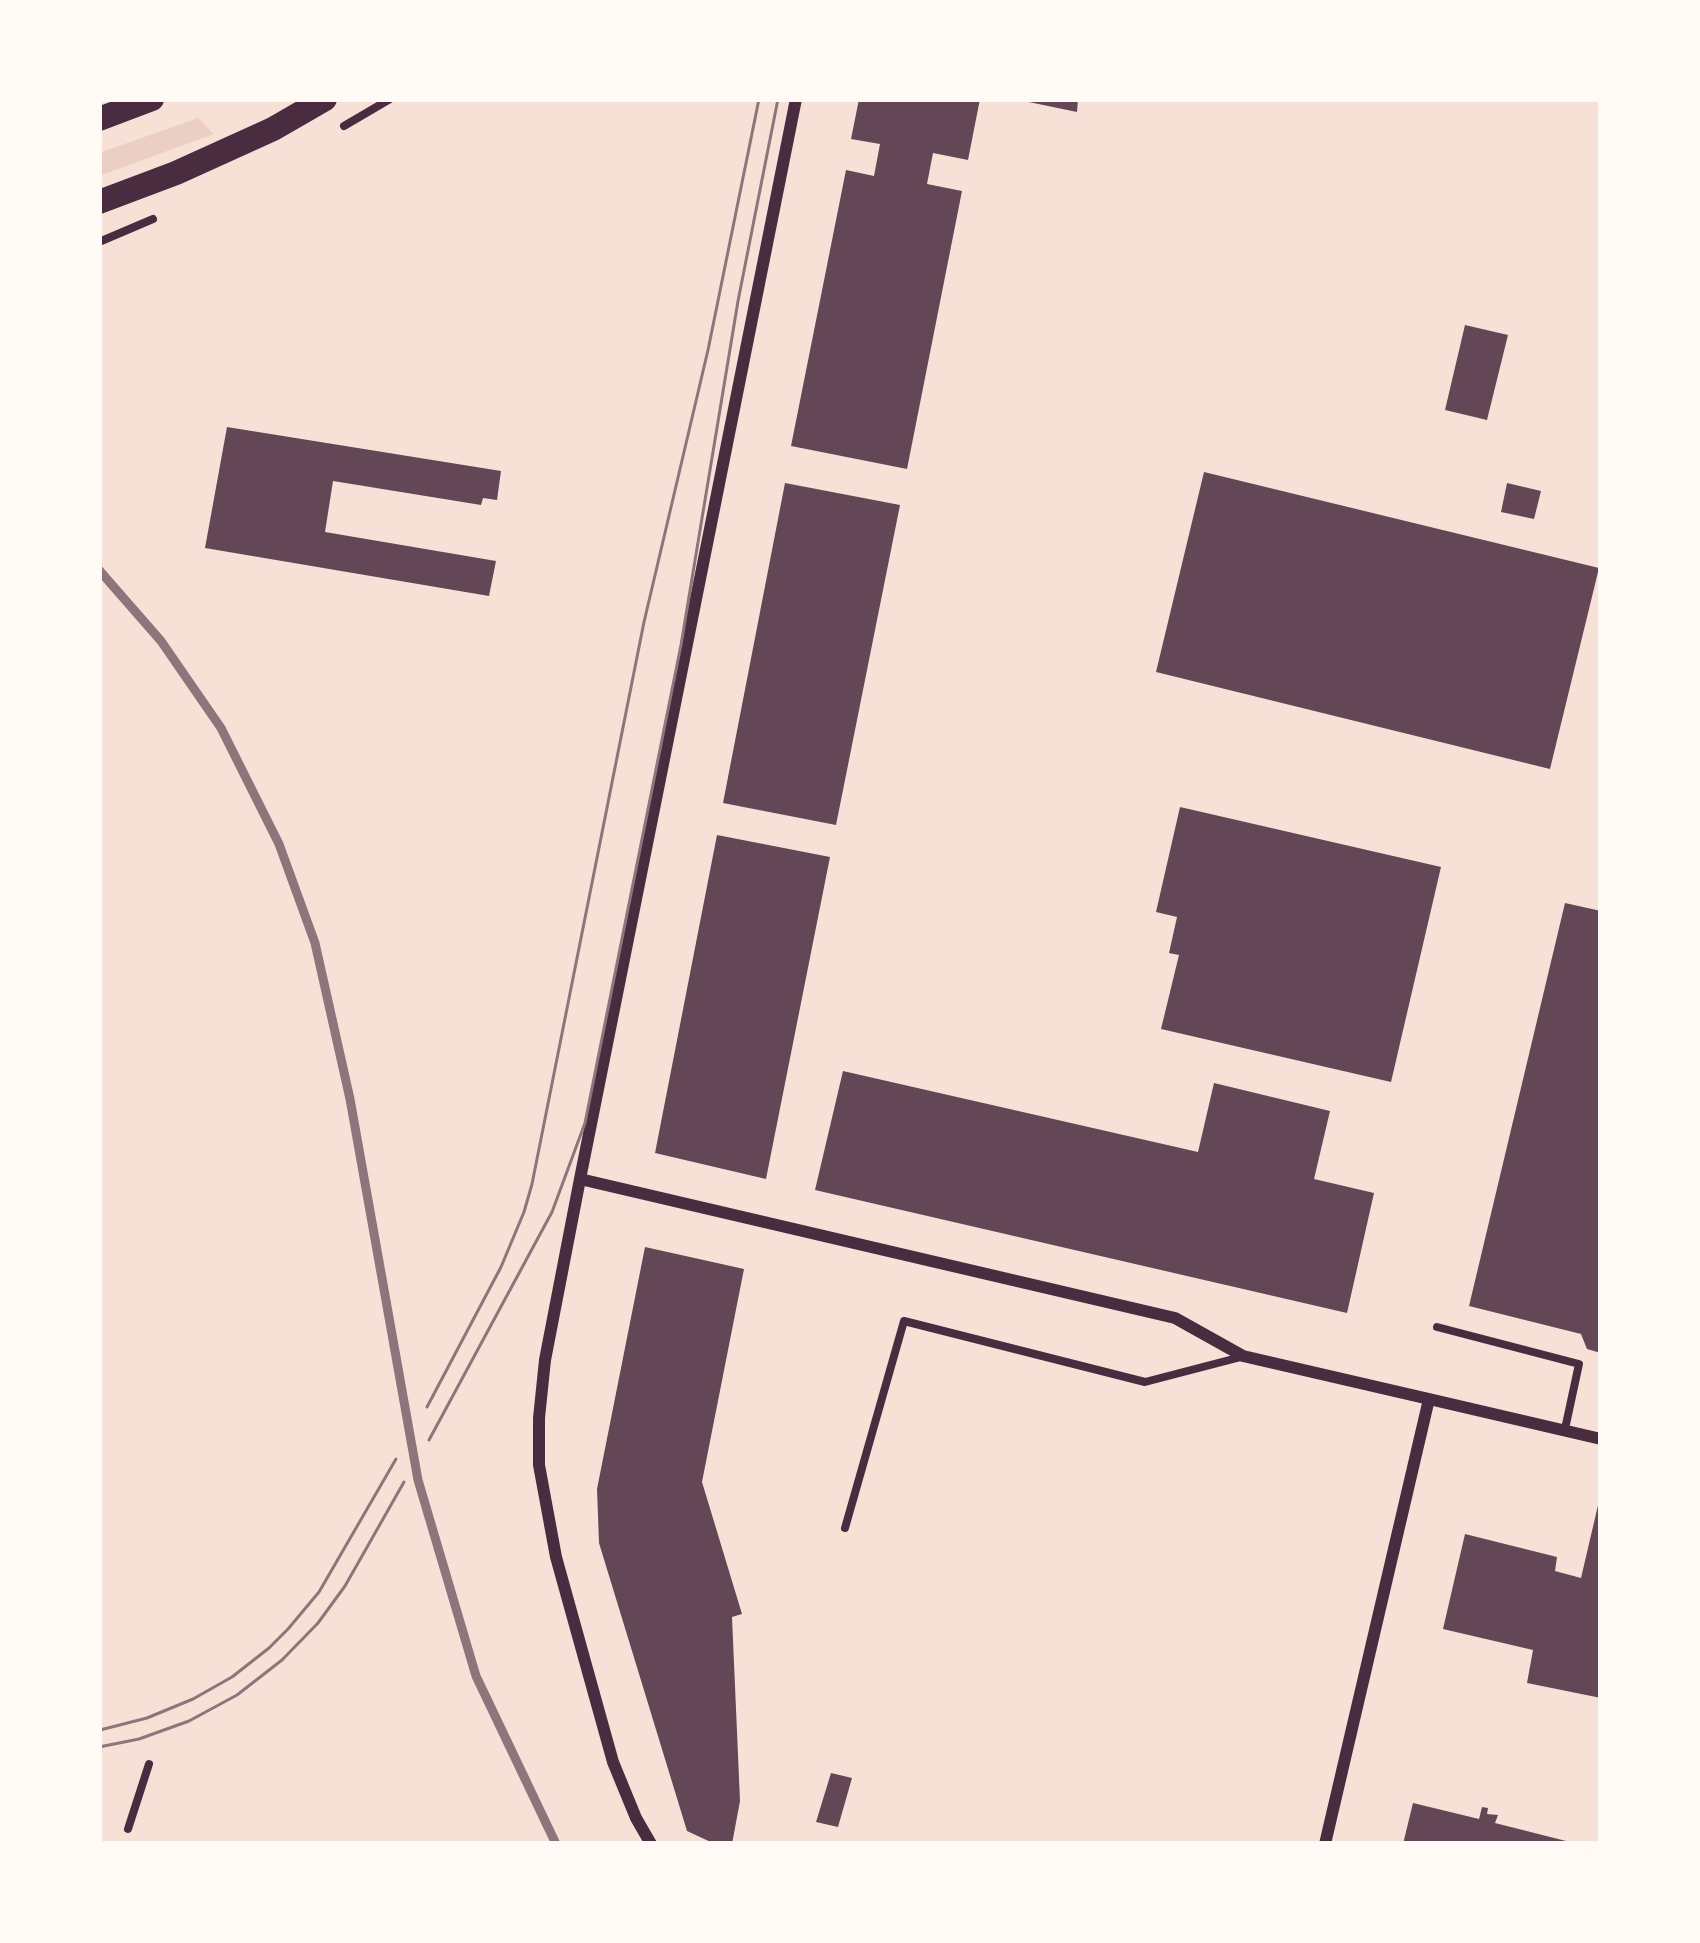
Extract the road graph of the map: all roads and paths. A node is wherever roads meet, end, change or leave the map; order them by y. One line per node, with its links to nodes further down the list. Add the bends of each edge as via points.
1 (152, 99): 4 (main road)
2 (325, 99): 5 (main road)
3 (796, 99): 6 (street)
4 (99, 119)
5 (99, 202)
6 (580, 1179): 8 (street, via 1175,1318); 15 (street, via 545,1360 539,1465 613,1762)
7 (1437, 1327): 10 (lane, via 1580,1364)
8 (1243, 1356): 9 (street); 12 (lane, via 1145,1382 904,1321)
9 (1429, 1400): 10 (street); 16 (street)
10 (1565, 1431): 11 (street)
11 (1601, 1439)
12 (845, 1528)
13 (149, 1765): 14 (lane)
14 (128, 1829)
15 (651, 1844)
16 (1325, 1844)

